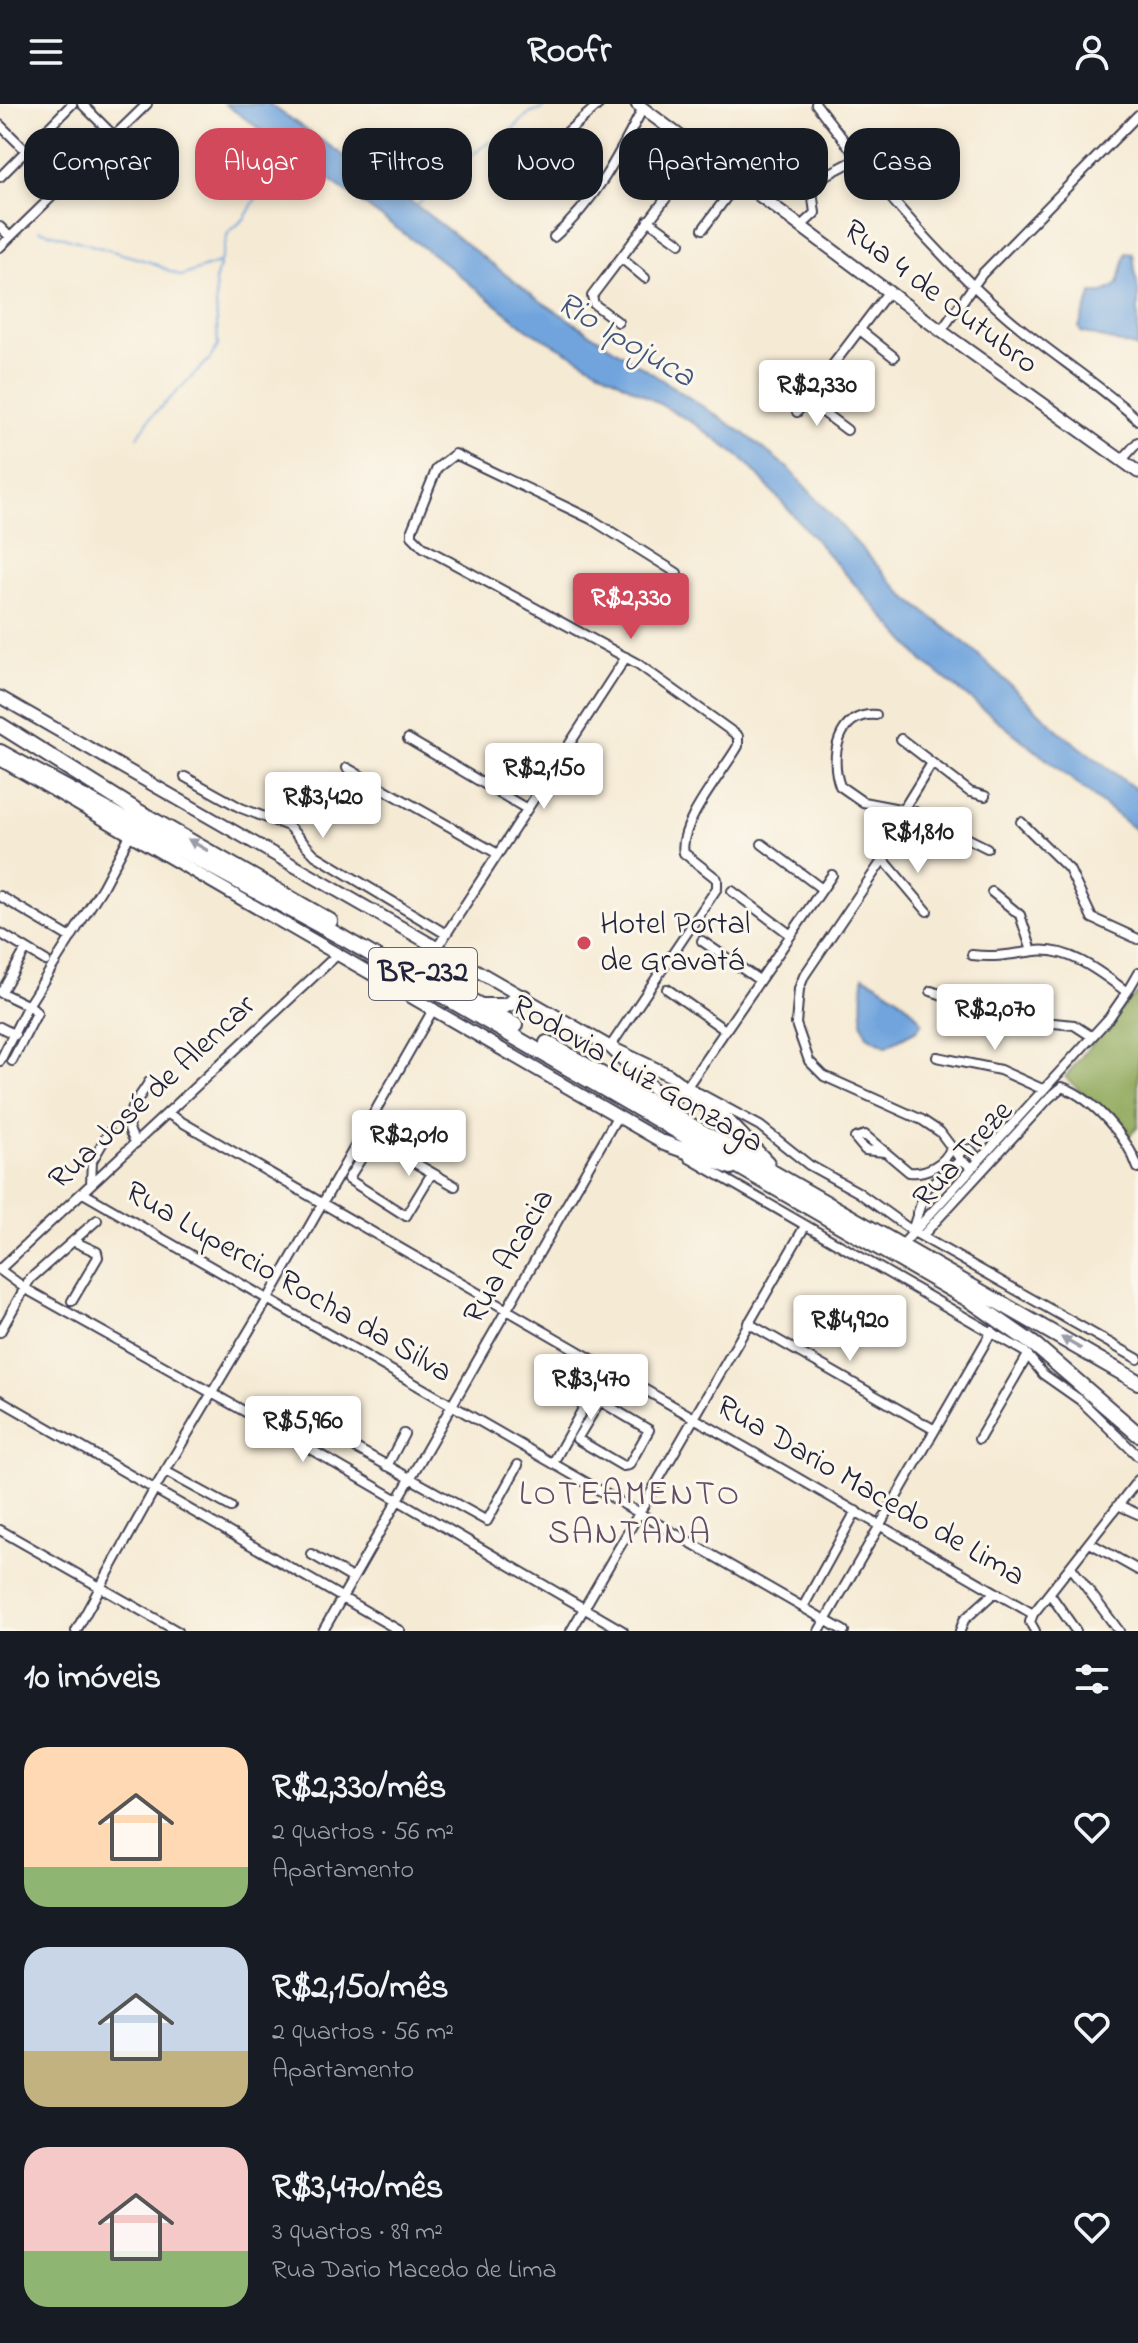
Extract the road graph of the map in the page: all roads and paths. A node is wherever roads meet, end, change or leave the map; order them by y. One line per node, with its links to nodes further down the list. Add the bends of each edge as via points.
1 (72, 104): 9 (street)
2 (82, 104): 10 (street)
3 (147, 104): 11 (street)
4 (599, 104): 12 (street)
5 (816, 104): 14 (street)
6 (640, 106): 13 (main road, Rua 4 de Outubro); 29 (street, via 612,169)
7 (1138, 115): 34 (street)
8 (0, 125): 15 (street)
9 (49, 128)
10 (106, 128)
11 (121, 128)
12 (572, 128)
13 (669, 128)
14 (844, 139)
15 (24, 149)
16 (24, 153): 18 (street)
17 (844, 166): 25 (street, via 811,183 815,213)
18 (0, 177)
19 (48, 200): 28 (street)
20 (664, 200): 24 (street)
21 (724, 200): 27 (street)
22 (766, 200): 25 (main road, Rua 4 de Outubro)
23 (897, 200): 34 (street)
24 (648, 220): 30 (street); 32 (street)
25 (801, 226): 35 (main road, Rua 4 de Outubro)
26 (0, 227): 28 (street)
27 (703, 229)
28 (10, 237): 31 (street)
29 (554, 237)
30 (680, 243)
31 (0, 247)
32 (621, 258): 33 (street); 36 (street, via 592,296 594,304)
33 (645, 278)
34 (975, 287): 38 (street); 44 (street)
35 (889, 291): 37 (street); 38 (main road, Rua 4 de Outubro)
36 (618, 322)
37 (860, 330): 39 (street); 40 (street)
38 (941, 331): 47 (main road, Rua 4 de Outubro)
39 (894, 357)
40 (833, 366): 41 (street); 42 (street)
41 (869, 393)
42 (807, 400): 43 (street); 45 (street)
43 (797, 412)
44 (1138, 420)
45 (847, 430)
46 (1138, 442): 47 (street)
47 (1121, 461): 48 (main road, Rua 4 de Outubro)
48 (1138, 472)
49 (677, 573): 50 (street, via 591,519 464,457 448,456 437,468 412,530 416,543)
50 (626, 657): 62 (street); 103 (street, via 731,730 739,741 683,844 684,853 717,879 717,888)
51 (0, 697): 83 (main road)
52 (876, 715): 63 (street, via 862,715 842,731 836,774 849,795)
53 (0, 725): 96 (highway, Rodovia Luiz Gonzaga / BR-232, one-way to 53, via 134,809)
54 (408, 739): 62 (street)
55 (901, 739): 58 (street)
56 (0, 752): 121 (highway, Rodovia Luiz Gonzaga / BR-232, via 343,938)
57 (0, 759): 66 (main road)
58 (932, 763): 61 (street, via 970,792); 63 (street)
59 (347, 768): 69 (street)
60 (185, 777): 78 (street, via 288,826 315,855)
61 (985, 796)
62 (527, 809): 69 (street)
63 (903, 810): 64 (street)
64 (915, 812): 68 (street); 70 (street)
65 (1021, 822): 81 (street, via 1069,869 1092,918)
66 (130, 835): 80 (street); 86 (main road)
67 (762, 844): 72 (street)
68 (987, 848)
69 (498, 854): 78 (street)
70 (884, 860): 76 (street); 117 (street, via 804,976 796,1009 801,1044 824,1076 922,1120)
71 (832, 875): 72 (street)
72 (822, 889): 79 (street)
73 (732, 891): 79 (street)
74 (992, 892): 85 (street, via 1020,915)
75 (0, 896): 80 (street)
76 (927, 911)
77 (0, 933): 84 (street)
78 (446, 934): 83 (street)
79 (791, 935): 90 (street)
80 (71, 938): 97 (street)
81 (1138, 939)
82 (702, 941): 90 (street)
83 (437, 948): 95 (main road)
84 (26, 949): 88 (street); 93 (street)
85 (1032, 951): 87 (street, via 1006,957); 94 (street, via 1083,962)
86 (339, 953): 98 (main road); 110 (street, Rua José de Alencar)
87 (972, 955)
88 (46, 961)
89 (1138, 973): 94 (street)
90 (759, 980): 100 (street)
91 (667, 989): 100 (street)
92 (931, 991): 102 (street, via 1013,1019 1074,1025)
93 (1, 992): 97 (street)
94 (1127, 992): 102 (street)
95 (524, 997): 96 (highway, via 504,1006); 103 (main road)
96 (479, 1005): 122 (highway, Rodovia Luiz Gonzaga / BR-232)
97 (27, 1007): 101 (street); 106 (street, via 37,1016)
98 (434, 1008): 111 (main road); 116 (street)
99 (0, 1027): 101 (street)
100 (725, 1030): 108 (street)
101 (15, 1035): 105 (street)
102 (1091, 1036): 109 (street)
103 (610, 1047): 108 (main road); 108 (main road, via 663,1098 671,1102)
104 (937, 1057): 109 (street, via 1000,1070)
105 (0, 1061)
106 (12, 1061)
107 (149, 1082): 113 (street, via 127,1119)
108 (688, 1089): 122 (highway, via 728,1122); 136 (street, via 760,1126 809,1165)
109 (1042, 1089): 119 (street)
110 (168, 1114): 113 (street, Rua José de Alencar); 131 (street, Rua Dario Macedo de Lima)
111 (618, 1115): 114 (main road); 145 (street, Rua Acacia)
112 (109, 1132): 125 (street, via 92,1161)
113 (136, 1143): 125 (street, Rua José de Alencar)
114 (664, 1143): 121 (highway, via 702,1160); 133 (street)
115 (884, 1152): 117 (street, via 902,1168 918,1173)
116 (350, 1154): 118 (street); 131 (street)
117 (957, 1154): 119 (street); 119 (street, via 970,1149); 124 (street)
118 (359, 1158): 123 (street, via 373,1140); 123 (street, via 349,1182 406,1216)
119 (975, 1164): 127 (street)
120 (1138, 1168): 137 (street, Rua Treze, via 1109,1122 1062,1087)
121 (747, 1170): 129 (highway, Rodovia Luiz Gonzaga / BR-232)
122 (772, 1170): 139 (highway, Rodovia Luiz Gonzaga / BR-232)
123 (432, 1173): 126 (street)
124 (934, 1181): 127 (street); 130 (street)
125 (91, 1184): 128 (street, Rua José de Alencar)
126 (455, 1186)
127 (947, 1192): 132 (street)
128 (83, 1193): 141 (street, Rua José de Alencar); 143 (street, Rua Lupercio Rocha da Silva)
129 (798, 1200): 133 (street); 139 (highway, Rodovia Luiz Gonzaga / BR-232)
130 (921, 1200): 132 (street); 136 (street)
131 (322, 1203): 143 (street); 145 (street, Rua Dario Macedo de Lima)
132 (935, 1207): 136 (street)
133 (788, 1216): 135 (street)
134 (97, 1220): 138 (street)
135 (805, 1226): 140 (street); 146 (street)
136 (912, 1231): 137 (street); 139 (street)
137 (923, 1235): 150 (street)
138 (73, 1241): 142 (street, via 35,1273); 144 (street, via 98,1257)
139 (893, 1249): 140 (street); 152 (highway, Rodovia Luiz Gonzaga / BR-232, one-way to 139); 161 (highway, Rodovia Luiz Gonzaga / BR-232, via 1036,1346)
140 (877, 1265): 147 (street)
141 (0, 1269): 142 (street)
142 (26, 1289): 148 (street); 153 (street)
143 (268, 1299): 153 (street); 155 (street, Rua Lupercio Rocha da Silva)
144 (72, 1301)
145 (507, 1310): 151 (street, Rua Dario Macedo de Lima); 155 (street, Rua Acacia)
146 (748, 1323): 157 (street); 159 (street)
147 (992, 1331): 149 (street); 159 (street)
148 (0, 1332)
149 (1028, 1355): 163 (street); 164 (street)
150 (1138, 1359)
151 (606, 1367): 156 (street); 157 (street, Rua Dario Macedo de Lima)
152 (1138, 1382)
153 (212, 1393): 168 (street); 172 (street)
154 (0, 1400): 171 (street)
155 (452, 1405): 165 (street, Rua Lupercio Rocha da Silva); 169 (street, Rua Acacia)
156 (576, 1416): 158 (street); 165 (street)
157 (694, 1418): 175 (street, Rua Dario Macedo de Lima); 177 (street)
158 (586, 1420): 158 (street, via 603,1401 649,1430 631,1463 623,1466 578,1440)
159 (935, 1430): 178 (street)
160 (404, 1434): 167 (street)
161 (1138, 1434)
162 (336, 1437): 167 (street)
163 (979, 1439)
164 (1138, 1456)
165 (553, 1463): 177 (street, Rua Lupercio Rocha da Silva)
166 (518, 1465): 169 (street, via 487,1521)
167 (387, 1466): 169 (street)
168 (165, 1471): 171 (street); 174 (street)
169 (410, 1479): 172 (street, Rua Acacia)
170 (1138, 1480): 173 (street)
171 (154, 1490): 185 (street); 188 (street)
172 (397, 1502): 184 (street, Rua Acacia); 190 (street)
173 (1118, 1505): 176 (street); 180 (street)
174 (231, 1507)
175 (856, 1511): 178 (street, Rua Dario Macedo de Lima); 189 (street)
176 (1138, 1514)
177 (638, 1515): 189 (street, Rua Lupercio Rocha da Silva); 190 (street)
178 (882, 1524): 186 (street, Rua Dario Macedo de Lima); 192 (street)
179 (0, 1530): 185 (street)
180 (1090, 1543): 182 (street); 183 (street)
181 (311, 1554): 184 (street)
182 (1071, 1567): 187 (street); 204 (street)
183 (1138, 1570)
184 (352, 1578): 188 (street, Rua Acacia)
185 (101, 1587): 193 (street); 194 (street)
186 (995, 1592): 191 (street, Rua Dario Macedo de Lima); 201 (street, via 964,1620)
187 (1050, 1594): 191 (street); 203 (street)
188 (341, 1598): 195 (street, Rua Acacia); 196 (street)
189 (803, 1607): 192 (street, Rua Lupercio Rocha da Silva)
190 (585, 1609): 197 (street); 198 (street)
191 (1033, 1614): 202 (street, Rua Dario Macedo de Lima)
192 (825, 1620): 199 (street); 200 (street, Rua Lupercio Rocha da Silva)
193 (76, 1631)
194 (177, 1631)
195 (323, 1631)
196 (400, 1631)
197 (571, 1631)
198 (623, 1631)
199 (819, 1631)
200 (844, 1631)
201 (960, 1631)
202 (1035, 1631)
203 (1076, 1631)
204 (1119, 1631)

